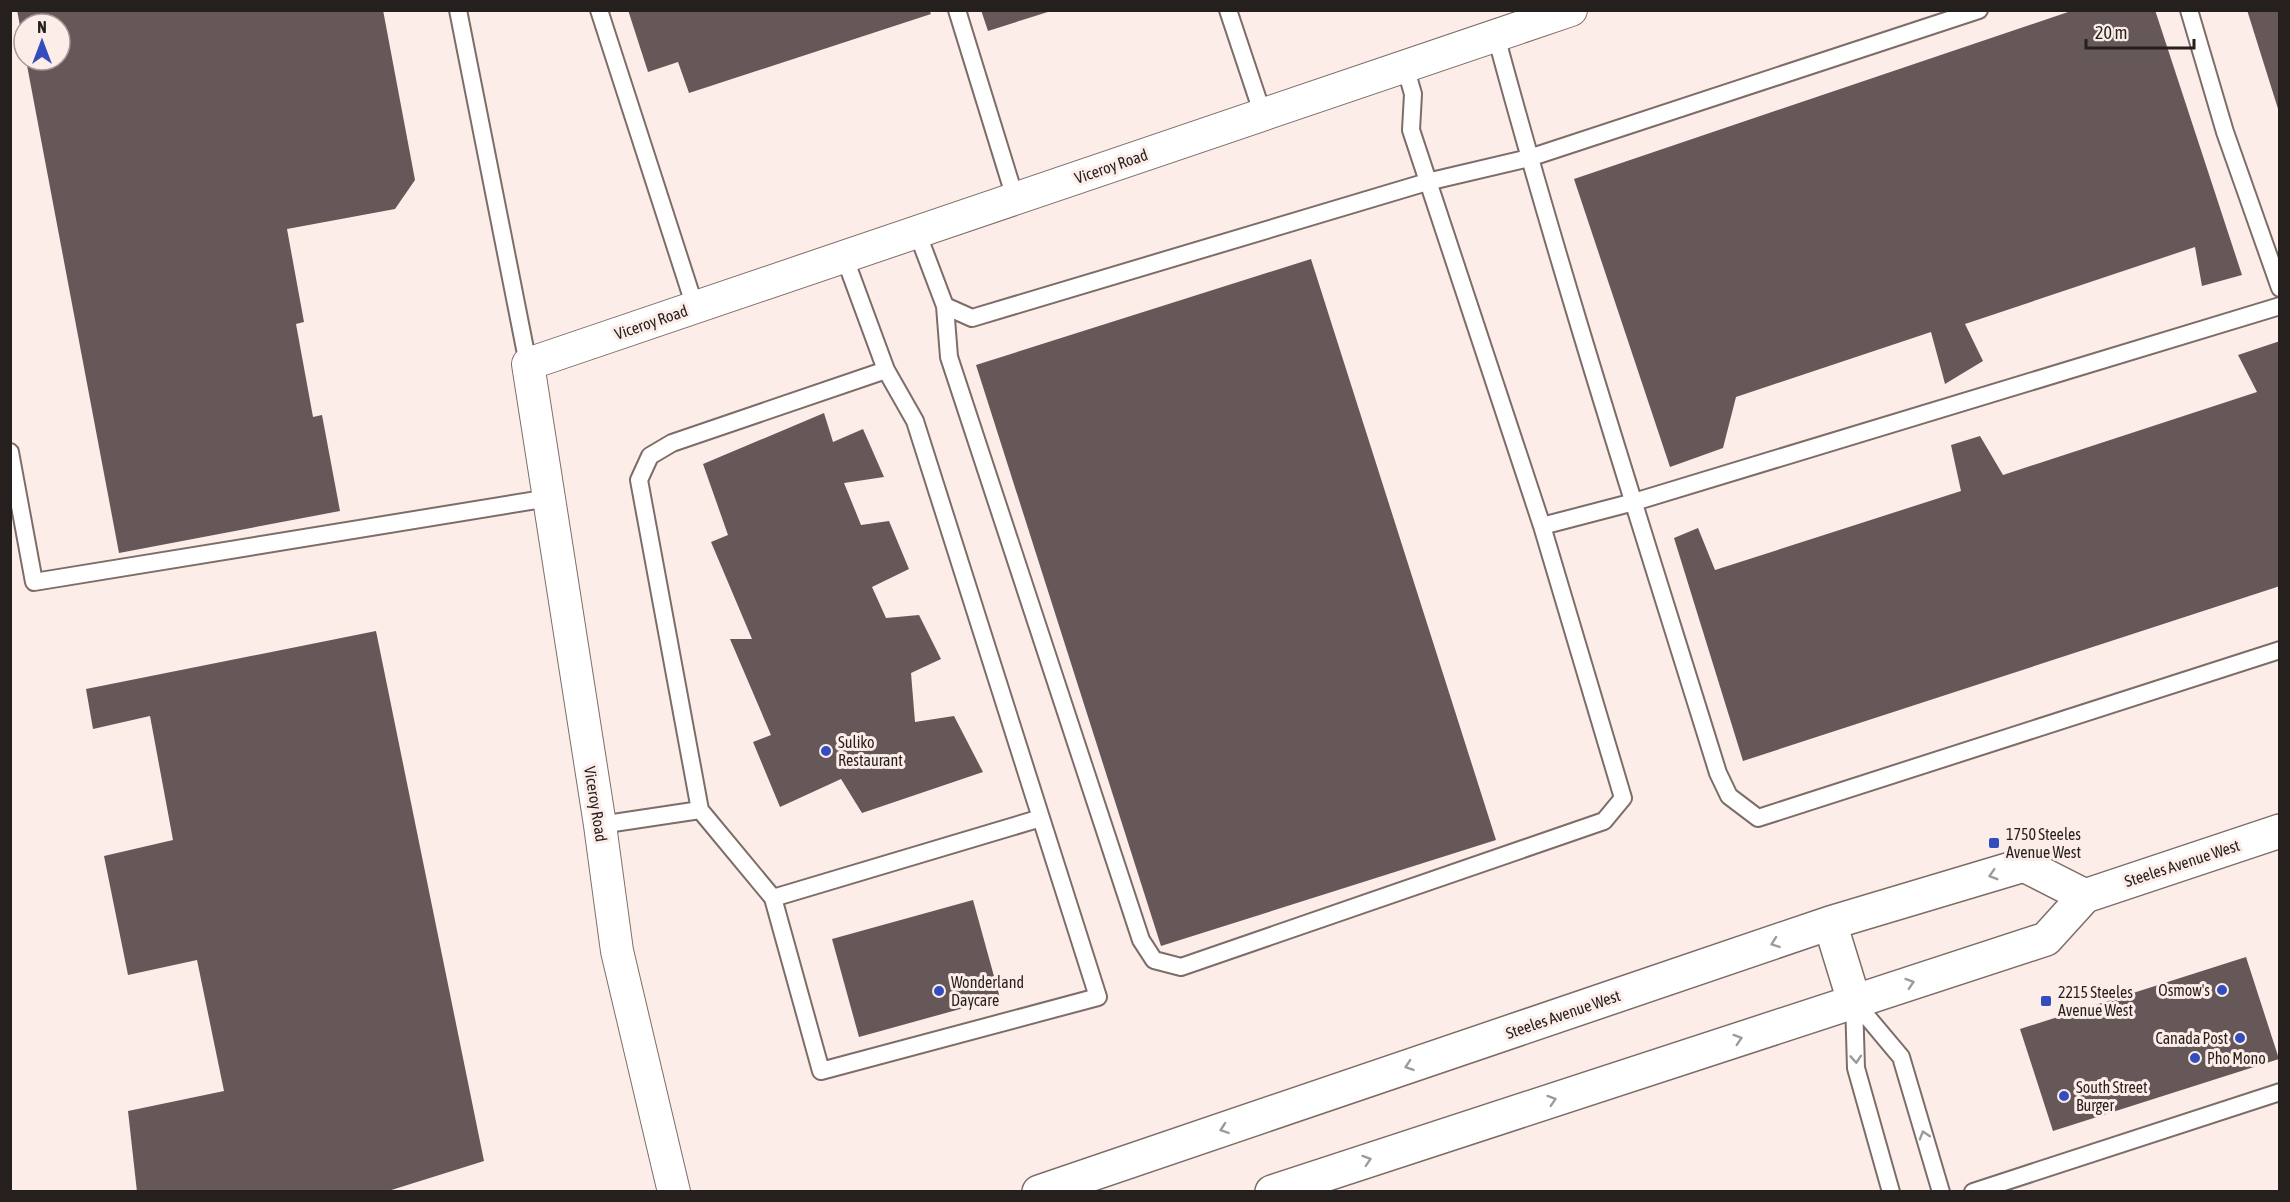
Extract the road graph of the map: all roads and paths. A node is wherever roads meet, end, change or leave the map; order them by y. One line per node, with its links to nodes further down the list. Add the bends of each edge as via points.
1 (458, 10): 20 (lane)
2 (599, 10): 19 (lane)
3 (957, 10): 13 (lane)
4 (1228, 10): 10 (lane)
5 (1979, 10): 11 (lane)
6 (2189, 10): 16 (lane, via 2225,132)
7 (1556, 13): 8 (street, Viceroy Road)
8 (1496, 36): 9 (street, Viceroy Road); 11 (lane)
9 (1405, 66): 10 (street, Viceroy Road); 12 (lane, via 1413,94 1411,130)
10 (1263, 115): 13 (street, Viceroy Road)
11 (1529, 158): 12 (lane); 24 (lane)
12 (1427, 182): 17 (lane, via 972,318); 25 (lane)
13 (1015, 198): 14 (street, Viceroy Road)
14 (917, 232): 15 (street, Viceroy Road); 17 (lane)
15 (844, 256): 19 (street, Viceroy Road); 21 (lane)
16 (2280, 288)
17 (945, 306): 25 (lane, via 949,357 1142,940 1154,960 1181,967 1604,820 1623,798)
18 (2280, 306): 24 (lane)
19 (695, 307): 20 (street, Viceroy Road)
20 (528, 364): 23 (street, Viceroy Road)
21 (886, 370): 27 (lane, via 672,443 650,456 639,480); 28 (lane, via 915,422)
22 (10, 452): 23 (lane, via 34,582)
23 (549, 498): 29 (street, Viceroy Road)
24 (1634, 502): 25 (lane); 26 (lane, via 1718,773 1729,796 1758,818)
25 (1542, 526)
26 (2280, 650)
27 (700, 810): 29 (lane); 32 (lane)
28 (1041, 818): 32 (lane); 32 (lane, via 1098,997 821,1071)
29 (600, 825): 37 (street, Viceroy Road, via 617,951)
30 (2280, 831): 31 (main road, Steeles Avenue West)
31 (2085, 896): 33 (main road, Steeles Avenue West, one-way to 33, via 2024,865); 34 (main road, Steeles Avenue West, one-way to 31, via 2046,939)
32 (773, 898)
33 (1830, 923): 34 (main road); 38 (main road, Steeles Avenue West, one-way to 38)
34 (1854, 1001): 36 (main road, Steeles Avenue West, one-way to 34); 40 (lane, one-way to 40, via 1856,1068); 41 (lane, one-way to 34, via 1901,1057)
35 (2280, 1092): 42 (lane)
36 (1322, 1187): 39 (main road, Steeles Avenue West)
37 (674, 1191)
38 (1039, 1191)
39 (1272, 1191)
40 (1891, 1191)
41 (1941, 1191)
42 (1973, 1191)

